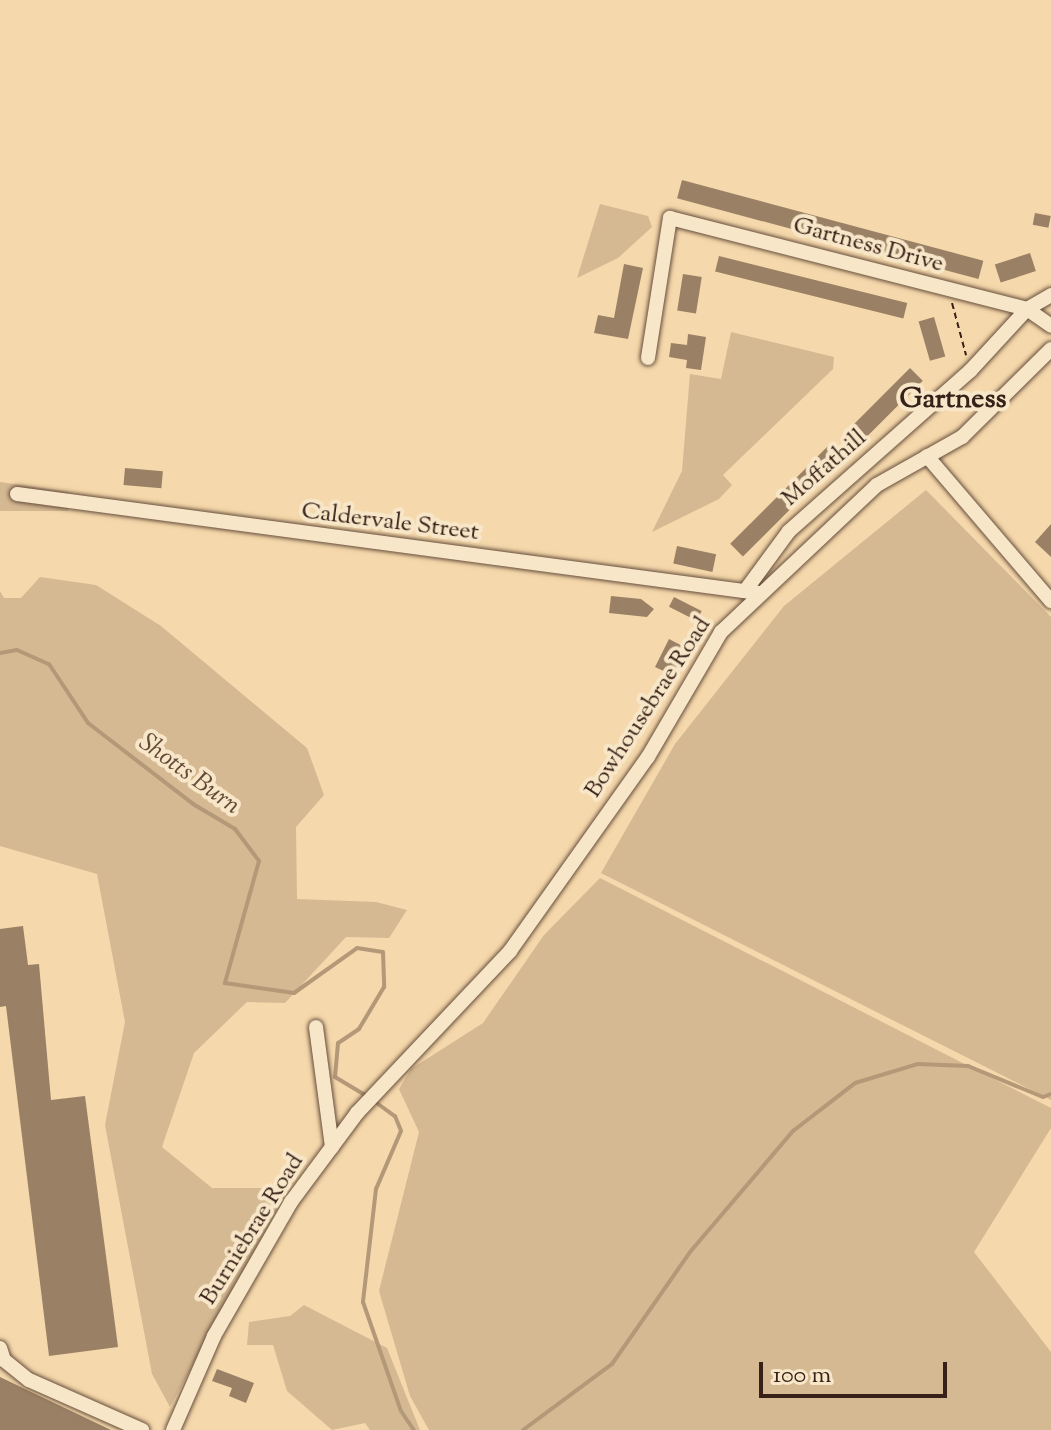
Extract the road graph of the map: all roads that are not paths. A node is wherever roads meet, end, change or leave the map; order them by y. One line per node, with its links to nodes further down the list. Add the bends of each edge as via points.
1 (1051, 295): 2 (street, Moffathill)
2 (1027, 309): 3 (street, Gartness Drive); 5 (street, Gartness Drive, via 670,218); 8 (street, Moffathill, via 970,371 789,531)
3 (1051, 326)
4 (1051, 349): 6 (street, Bowhousebrae Road, via 962,437)
5 (648, 358)
6 (927, 456): 8 (street, Bowhousebrae Road, via 877,485); 9 (street)
7 (17, 494): 8 (street, Caldervale Street)
8 (752, 592): 11 (street, Bowhousebrae Road, via 721,632 648,757 510,951)
9 (1051, 601)
10 (316, 1027): 12 (street)
11 (395, 1070): 12 (street, Burniebrae Road)
12 (332, 1147): 15 (street, Burniebrae Road, via 251,1266)
13 (0, 1348): 14 (street, via 4,1360 29,1380)
14 (142, 1430)
15 (173, 1430)

